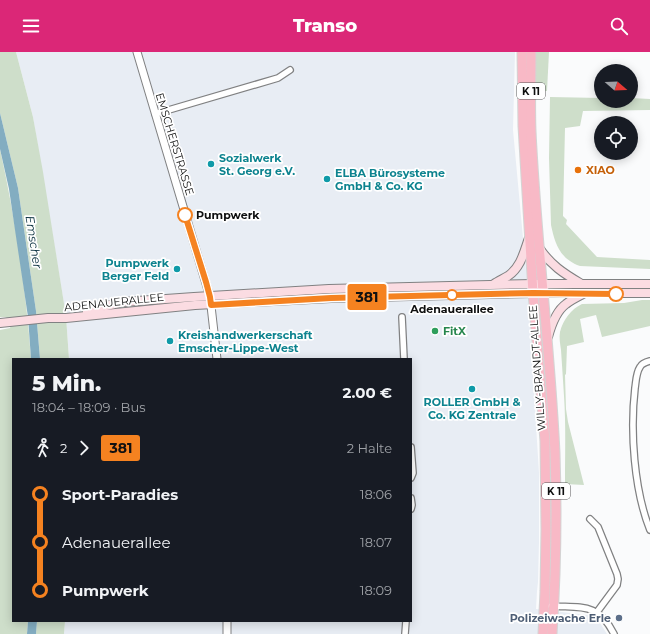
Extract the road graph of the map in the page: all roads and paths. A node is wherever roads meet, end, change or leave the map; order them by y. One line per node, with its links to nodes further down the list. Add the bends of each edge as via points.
1 (136, 52): 5 (street, EMSCHERSTRASSE)
2 (522, 52): 6 (main road, WILLY-BRANDT-ALLEE / K 11)
3 (531, 52): 7 (main road, WILLY-BRANDT-ALLEE / K 11, via 531,130)
4 (290, 70): 5 (street, via 278,78)
5 (155, 114): 14 (street, EMSCHERSTRASSE)
6 (529, 237): 8 (main road, via 524,254 516,267); 11 (main road, WILLY-BRANDT-ALLEE / K 11)
7 (540, 249): 9 (main road, via 553,266); 11 (main road, WILLY-BRANDT-ALLEE / K 11)
8 (493, 284): 11 (main road, ADENAUERALLEE); 14 (main road, ADENAUERALLEE, via 329,289)
9 (583, 284): 10 (main road, ADENAUERALLEE); 11 (main road, ADENAUERALLEE)
10 (650, 284)
11 (538, 288): 12 (main road, ADENAUERALLEE); 14 (main road, ADENAUERALLEE); 17 (main road, WILLY-BRANDT-ALLEE / K 11); 26 (main road, WILLY-BRANDT-ALLEE / K 11, via 545,441)
12 (583, 294): 13 (main road, ADENAUERALLEE); 17 (main road, via 559,311)
13 (650, 294)
14 (210, 301): 16 (main road, ADENAUERALLEE, via 195,305); 18 (street, EMSCHERSTRASSE)
15 (402, 317): 19 (street)
16 (0, 323)
17 (547, 338): 27 (main road, WILLY-BRANDT-ALLEE / K 11, via 555,453)
18 (217, 358)
19 (404, 358)
20 (650, 361): 24 (street, via 643,363 638,371 633,414 637,477 643,509)
21 (412, 460): 22 (street)
22 (412, 476)
23 (590, 519): 28 (street, via 598,527 618,580)
24 (649, 524): 25 (street)
25 (650, 530)
26 (544, 606): 27 (street); 33 (main road, WILLY-BRANDT-ALLEE / K 11)
27 (554, 607): 28 (street, via 591,609); 34 (main road, WILLY-BRANDT-ALLEE / K 11)
28 (597, 612): 35 (street, via 610,625)
29 (227, 622): 31 (street)
30 (406, 622): 32 (street)
31 (227, 634)
32 (405, 634)
33 (543, 634)
34 (552, 634)
35 (614, 634)

